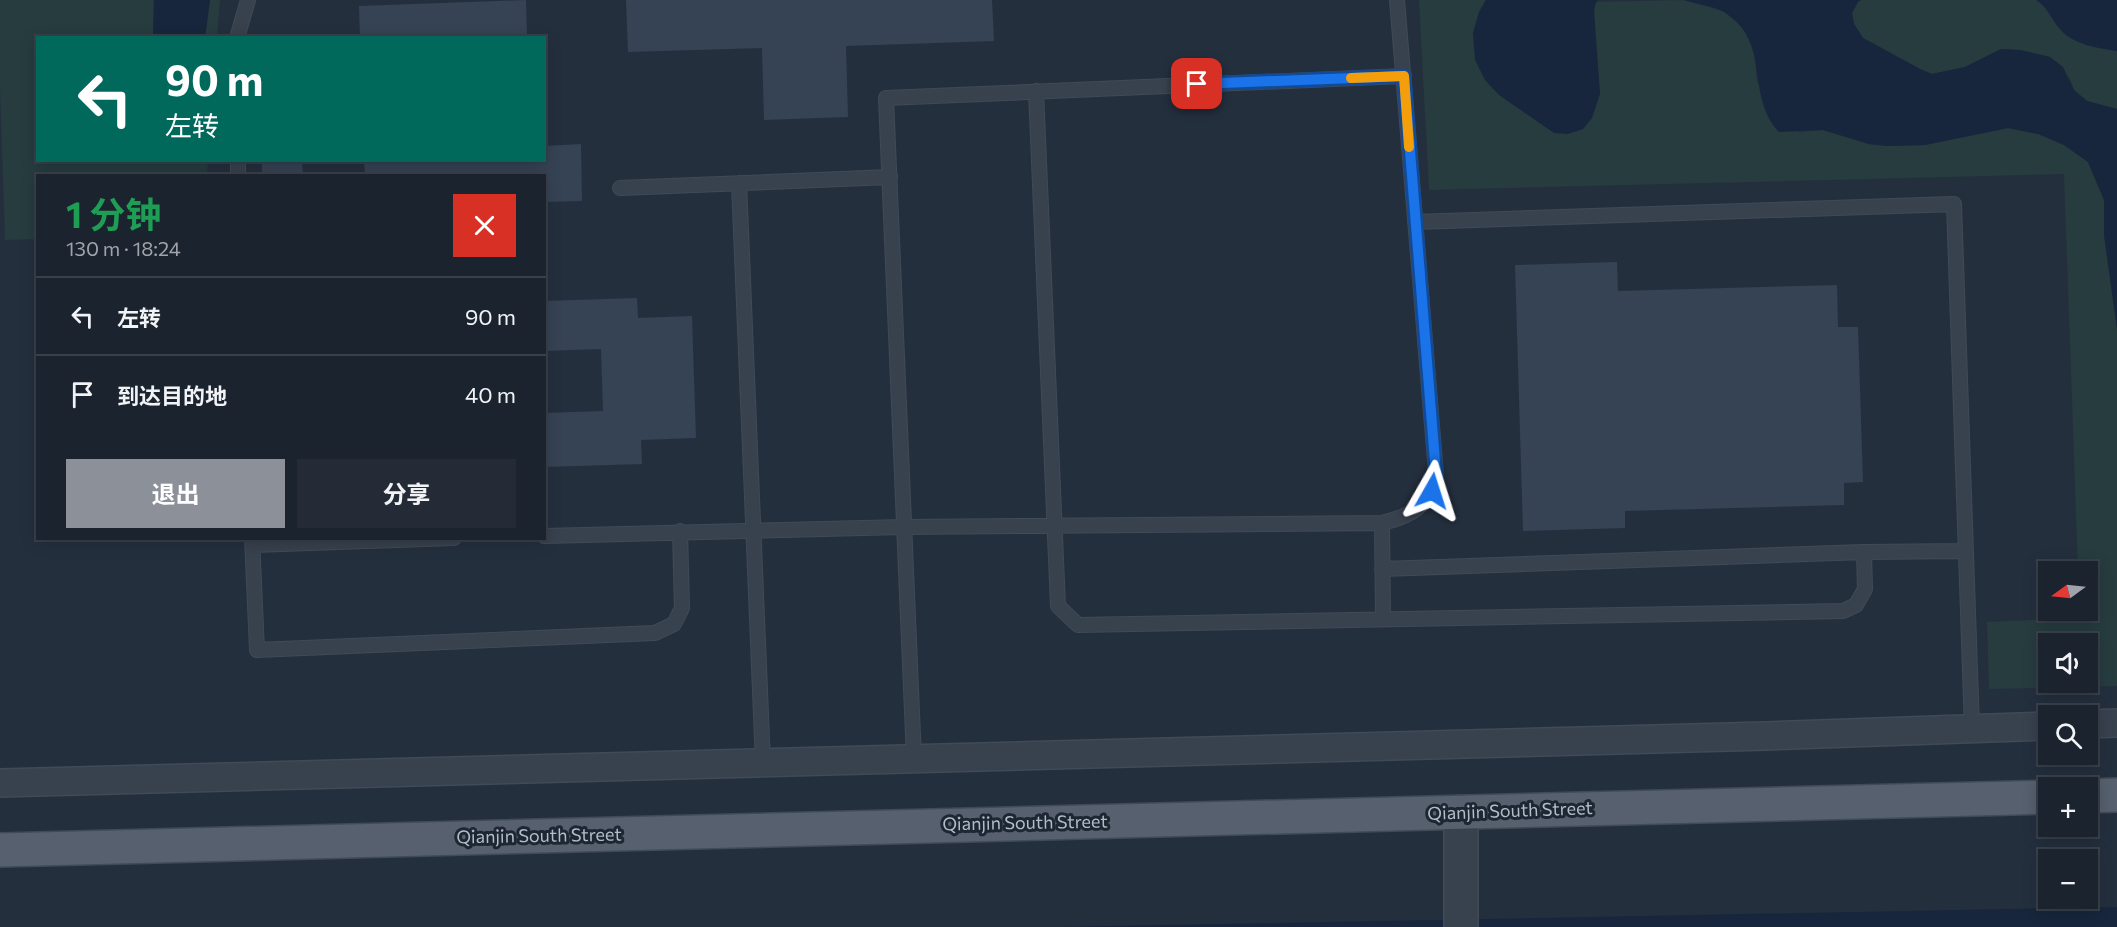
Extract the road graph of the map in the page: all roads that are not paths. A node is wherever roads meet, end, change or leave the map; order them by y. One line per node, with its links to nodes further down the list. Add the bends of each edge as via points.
1 (248, 0): 3 (lane)
2 (1397, 0): 4 (lane)
3 (238, 36)
4 (1404, 76): 5 (lane); 9 (lane)
5 (1036, 91): 6 (lane, via 886,98); 11 (lane)
6 (890, 177): 7 (lane); 12 (lane)
7 (739, 183): 8 (lane); 13 (lane)
8 (621, 188)
9 (1415, 222): 10 (lane, via 1436,474 1432,491 1418,509); 18 (lane, via 1954,204)
10 (1382, 523): 11 (lane); 20 (lane)
11 (1054, 525): 12 (lane); 21 (lane, via 1058,606 1078,625)
12 (904, 526): 13 (lane); 26 (lane)
13 (753, 530): 14 (lane); 27 (lane)
14 (680, 531): 15 (lane); 17 (lane, via 682,608 674,624 655,633 257,650)
15 (546, 536)
16 (354, 540): 17 (lane)
17 (253, 542)
18 (1966, 551): 19 (lane); 25 (lane)
19 (1864, 552): 20 (lane); 21 (lane, via 1865,589 1856,605 1843,611)
20 (1382, 568): 21 (lane)
21 (1383, 619)
22 (2117, 723): 23 (street)
23 (2098, 724)
24 (2038, 726): 25 (street)
25 (1972, 729): 26 (street)
26 (914, 759): 27 (street)
27 (763, 763): 28 (street)
28 (0, 783)
29 (2117, 795): 30 (main road)
30 (2098, 796)
31 (2038, 797): 32 (main road, Qianjin South Street)
32 (1461, 812): 33 (main road, Qianjin South Street); 34 (street)
33 (0, 850)
34 (1461, 927)

